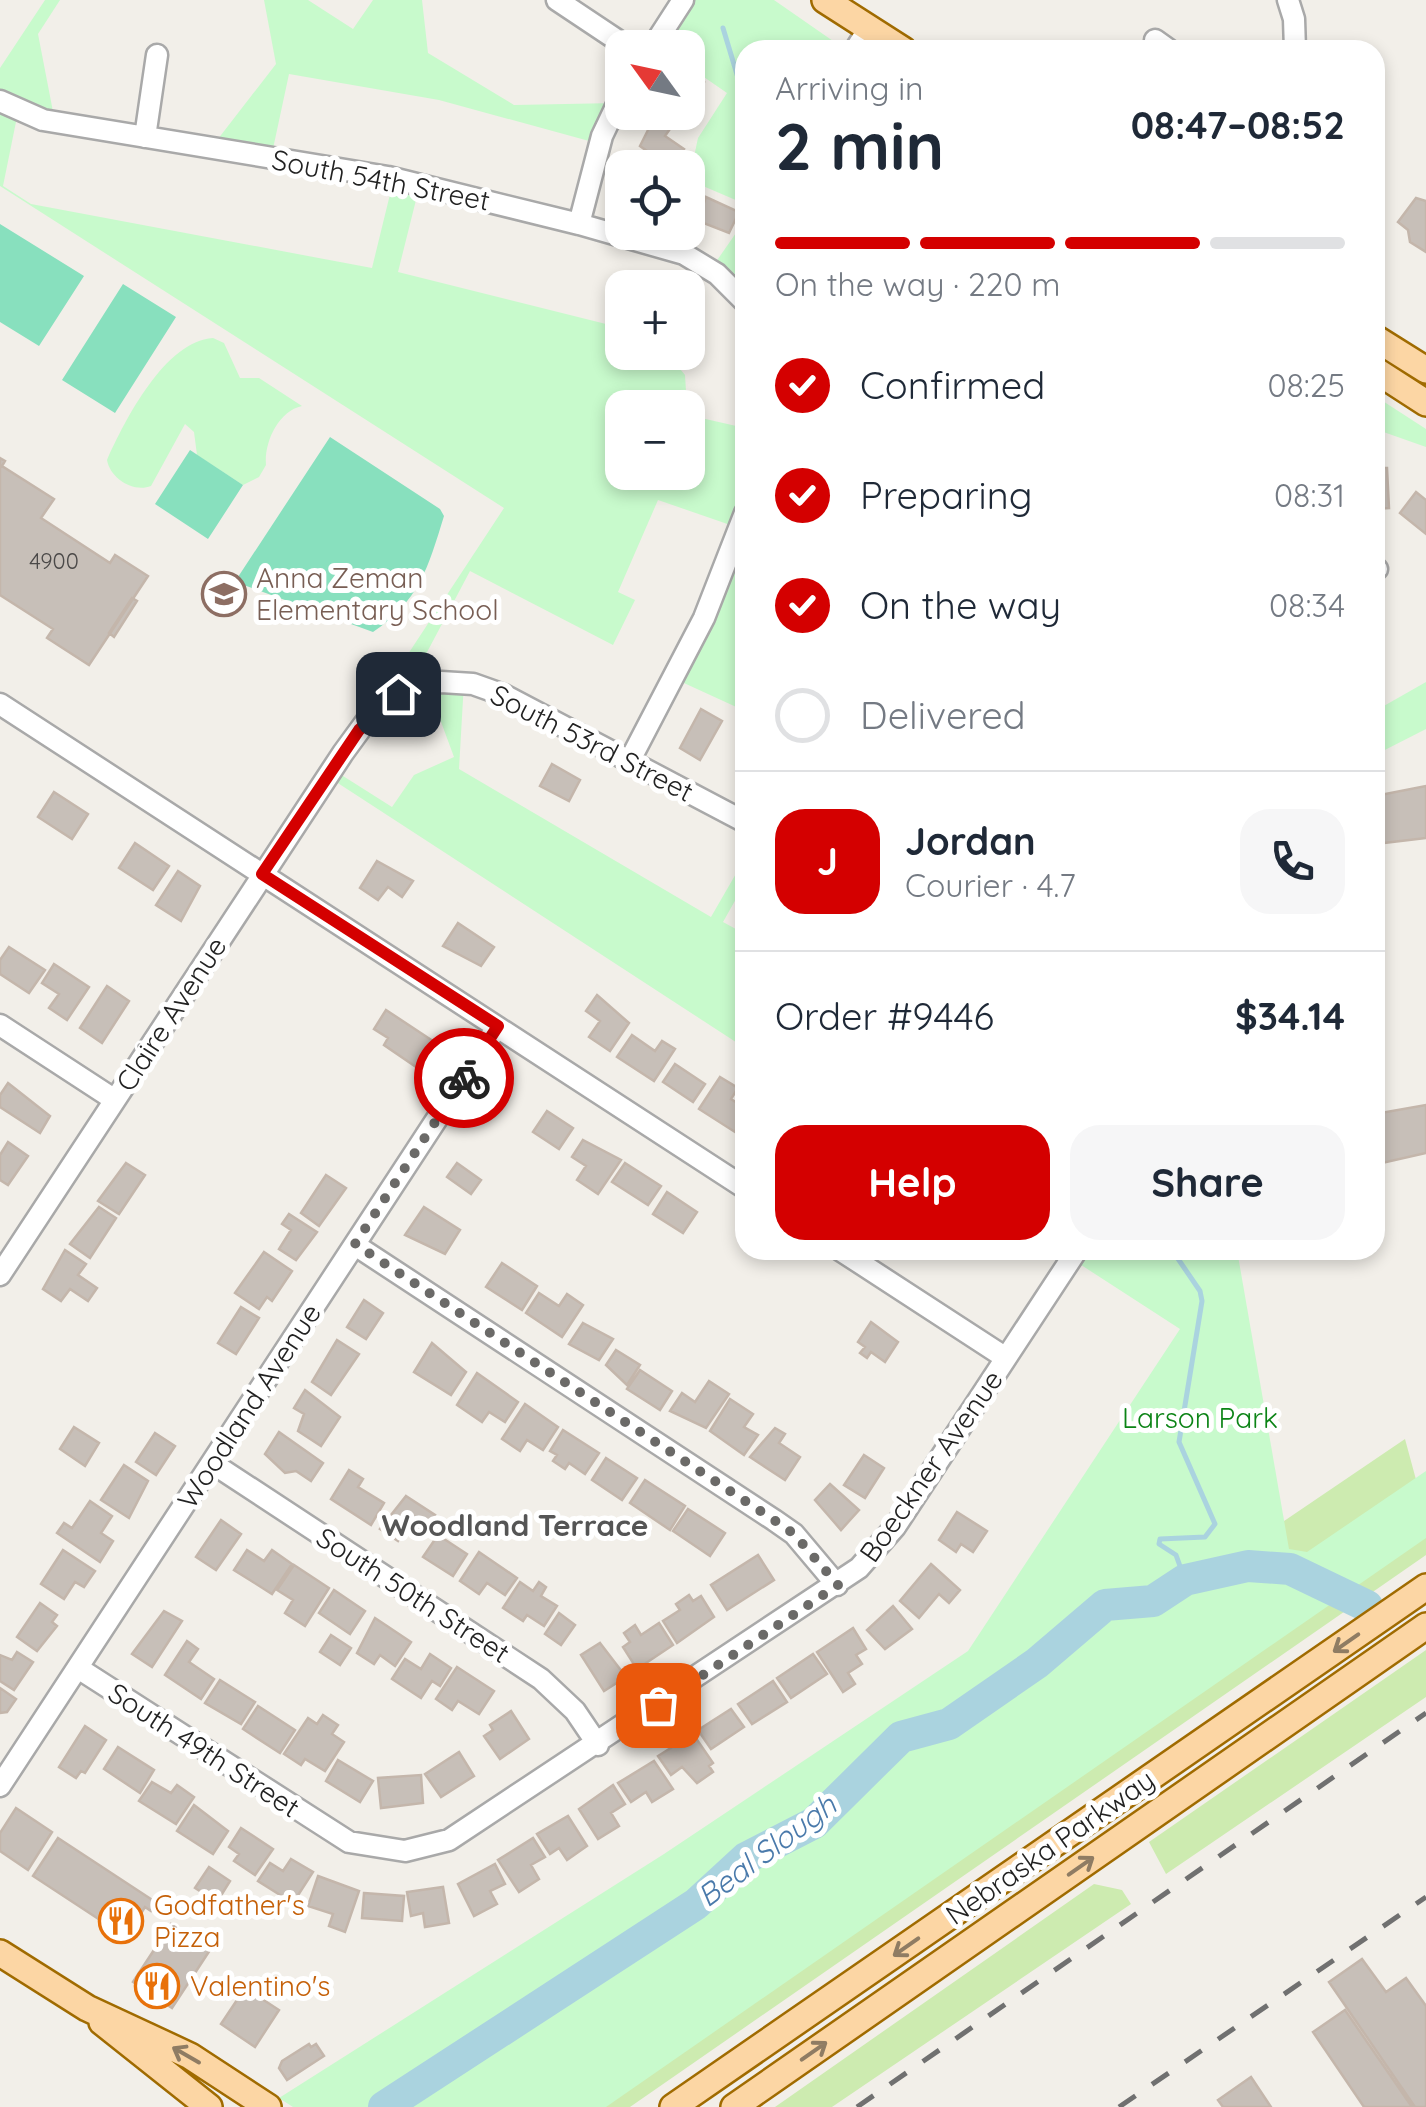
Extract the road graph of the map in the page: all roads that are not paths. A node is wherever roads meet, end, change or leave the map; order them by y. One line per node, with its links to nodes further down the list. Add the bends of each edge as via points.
1 (557, 0): 6 (street)
2 (683, 0): 5 (street)
3 (825, 0): 7 (main road)
4 (1288, 0): 8 (street)
5 (664, 30)
6 (605, 32)
7 (862, 39)
8 (1294, 40)
9 (156, 55): 12 (street)
10 (0, 101): 12 (street, South 54th Street, via 43,120)
11 (605, 130): 13 (street)
12 (146, 137): 13 (street, South 54th Street, via 388,177)
13 (579, 224): 14 (street, South 54th Street, via 684,254)
14 (735, 292)
15 (1385, 344): 16 (main road)
16 (1426, 370)
17 (1385, 376): 18 (main road)
18 (1426, 403)
19 (735, 538): 22 (street, via 704,618)
20 (0, 704): 24 (street)
21 (343, 752): 22 (street, South 53rd Street, via 382,704 407,690 449,681 494,690); 24 (street, Claire Avenue)
22 (630, 760): 23 (street, South 53rd Street)
23 (735, 817)
24 (262, 874): 26 (street); 27 (street, Claire Avenue)
25 (0, 1025): 27 (street)
26 (498, 1026): 28 (street); 29 (street, Woodland Avenue)
27 (115, 1100): 32 (street, Claire Avenue)
28 (735, 1181)
29 (355, 1244): 34 (street, Woodland Avenue); 35 (street, via 794,1534)
30 (855, 1260): 33 (street)
31 (1070, 1260): 33 (street, Boeckner Avenue)
32 (0, 1275)
33 (1006, 1358): 35 (street, Boeckner Avenue, via 881,1546)
34 (212, 1463): 38 (street, Woodland Avenue); 39 (street, South 50th Street, via 541,1679)
35 (838, 1585): 39 (street, Boeckner Avenue)
36 (1426, 1587): 46 (main road, Nebraska Parkway, one-way to 46)
37 (1426, 1626): 47 (main road, Nebraska Parkway, one-way to 37)
38 (78, 1668): 40 (street, Woodland Avenue); 41 (street, South 49th Street)
39 (598, 1745): 41 (street, Boeckner Avenue, via 468,1830 429,1847 383,1850)
40 (0, 1786)
41 (330, 1832)
42 (0, 1952): 43 (main road)
43 (87, 2008): 44 (main road); 45 (main road, one-way to 43, via 190,2056)
44 (210, 2107)
45 (268, 2107)
46 (673, 2107)
47 (734, 2107)

